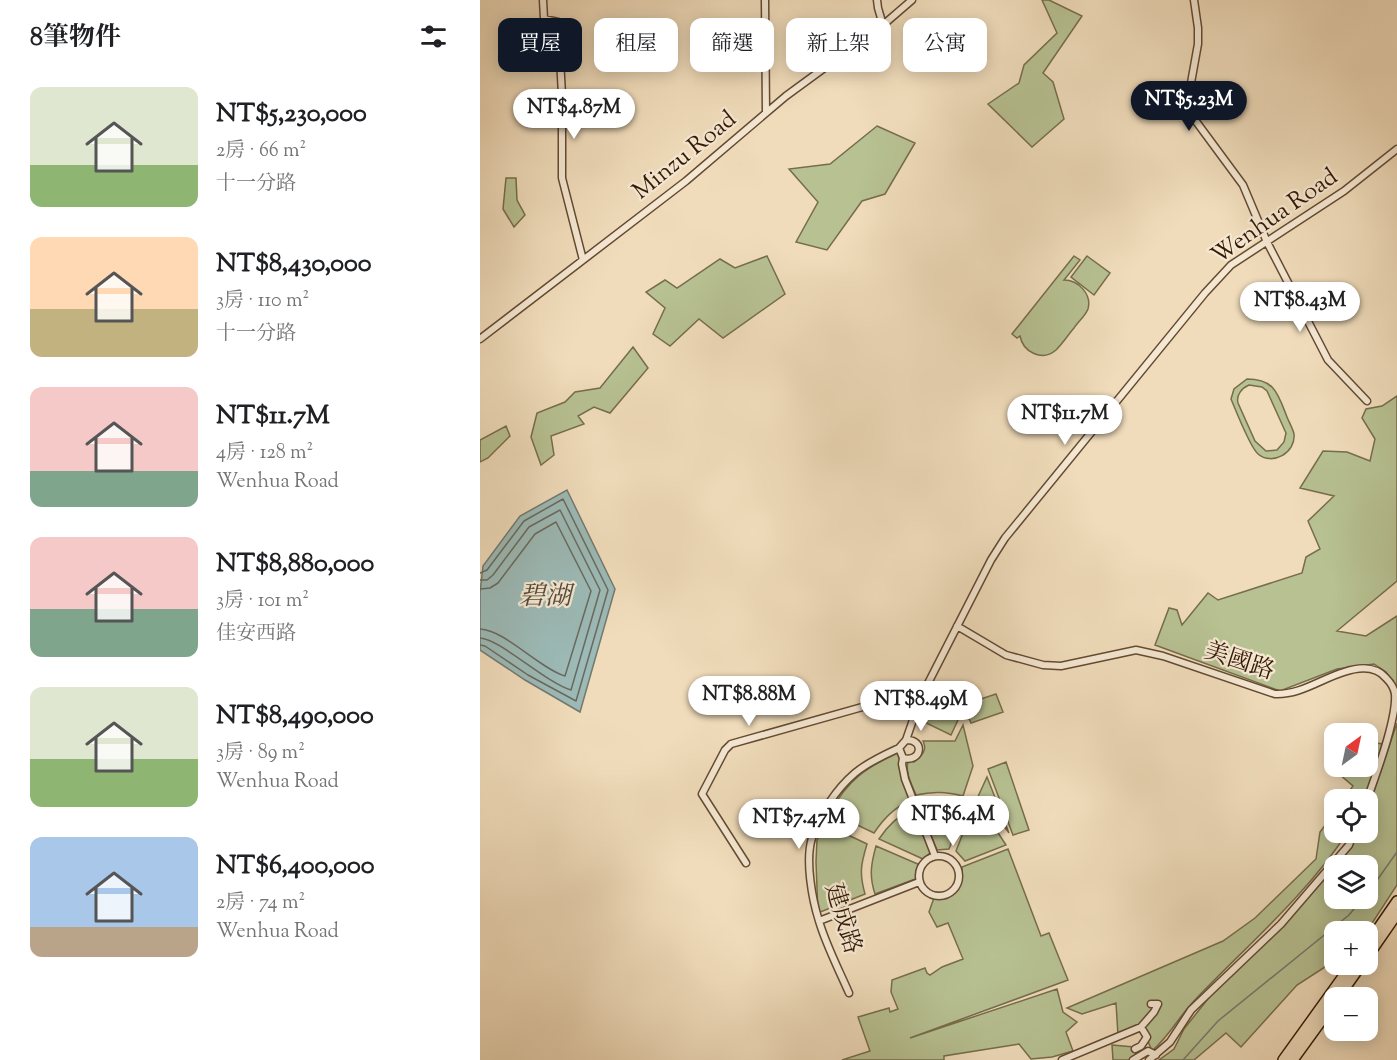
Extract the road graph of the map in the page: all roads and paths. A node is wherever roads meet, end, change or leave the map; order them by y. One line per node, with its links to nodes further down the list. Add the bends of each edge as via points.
1 (543, 0): 12 (street, via 544,19 558,22 562,178)
2 (765, 0): 9 (street)
3 (878, 0): 6 (street)
4 (912, 0): 7 (street, Minzu Road)
5 (1194, 0): 11 (street, via 1198,44 1187,105 1243,185)
6 (881, 18)
7 (891, 18)
8 (819, 72): 9 (street, Minzu Road)
9 (766, 112): 12 (street, Minzu Road, via 686,181)
10 (1397, 149): 11 (street, Wenhua Road, via 1344,191)
11 (1267, 242): 14 (street, via 1328,360); 15 (street, Wenhua Road, via 1231,265 1205,293 1005,538)
12 (583, 260): 13 (street, Minzu Road)
13 (480, 339)
14 (1367, 401)
15 (957, 626): 16 (street, Wenhua Road); 20 (street, 美國路, via 1006,655 1043,665 1061,666 1136,650 1275,694 1310,687 1363,668 1382,673 1396,695 1395,717)
16 (921, 697): 17 (street, Wenhua Road); 23 (street, via 912,693 731,744 702,794)
17 (906, 740): 18 (street, Wenhua Road); 19 (street, via 916,743 918,754)
18 (899, 748): 19 (street); 27 (street, 建成路, via 855,773 836,792 822,816 812,840 810,861 811,888)
19 (903, 758): 22 (street, via 905,779)
20 (1371, 789)
21 (1350, 843): 36 (street, via 1295,908 1191,1010 1170,1042)
22 (934, 856): 24 (street, via 921,865); 24 (street, via 954,862 959,875 957,885 945,895 934,895 925,891)
23 (746, 863)
24 (920, 882): 27 (street)
25 (1397, 901): 28 (main road)
26 (1397, 914): 29 (main road)
27 (819, 921): 31 (street, 建成路)
28 (1378, 929)
29 (1378, 942)
30 (1344, 975): 40 (main road)
31 (849, 993)
32 (1151, 1004): 34 (street, via 1158,1004)
33 (1324, 1017): 41 (main road)
34 (1141, 1027): 35 (street, via 1147,1037); 37 (street)
35 (1135, 1049)
36 (1156, 1055): 38 (street, via 1148,1052); 39 (street)
37 (1062, 1060)
38 (1133, 1060)
39 (1149, 1060)
40 (1283, 1060)
41 (1293, 1060)

